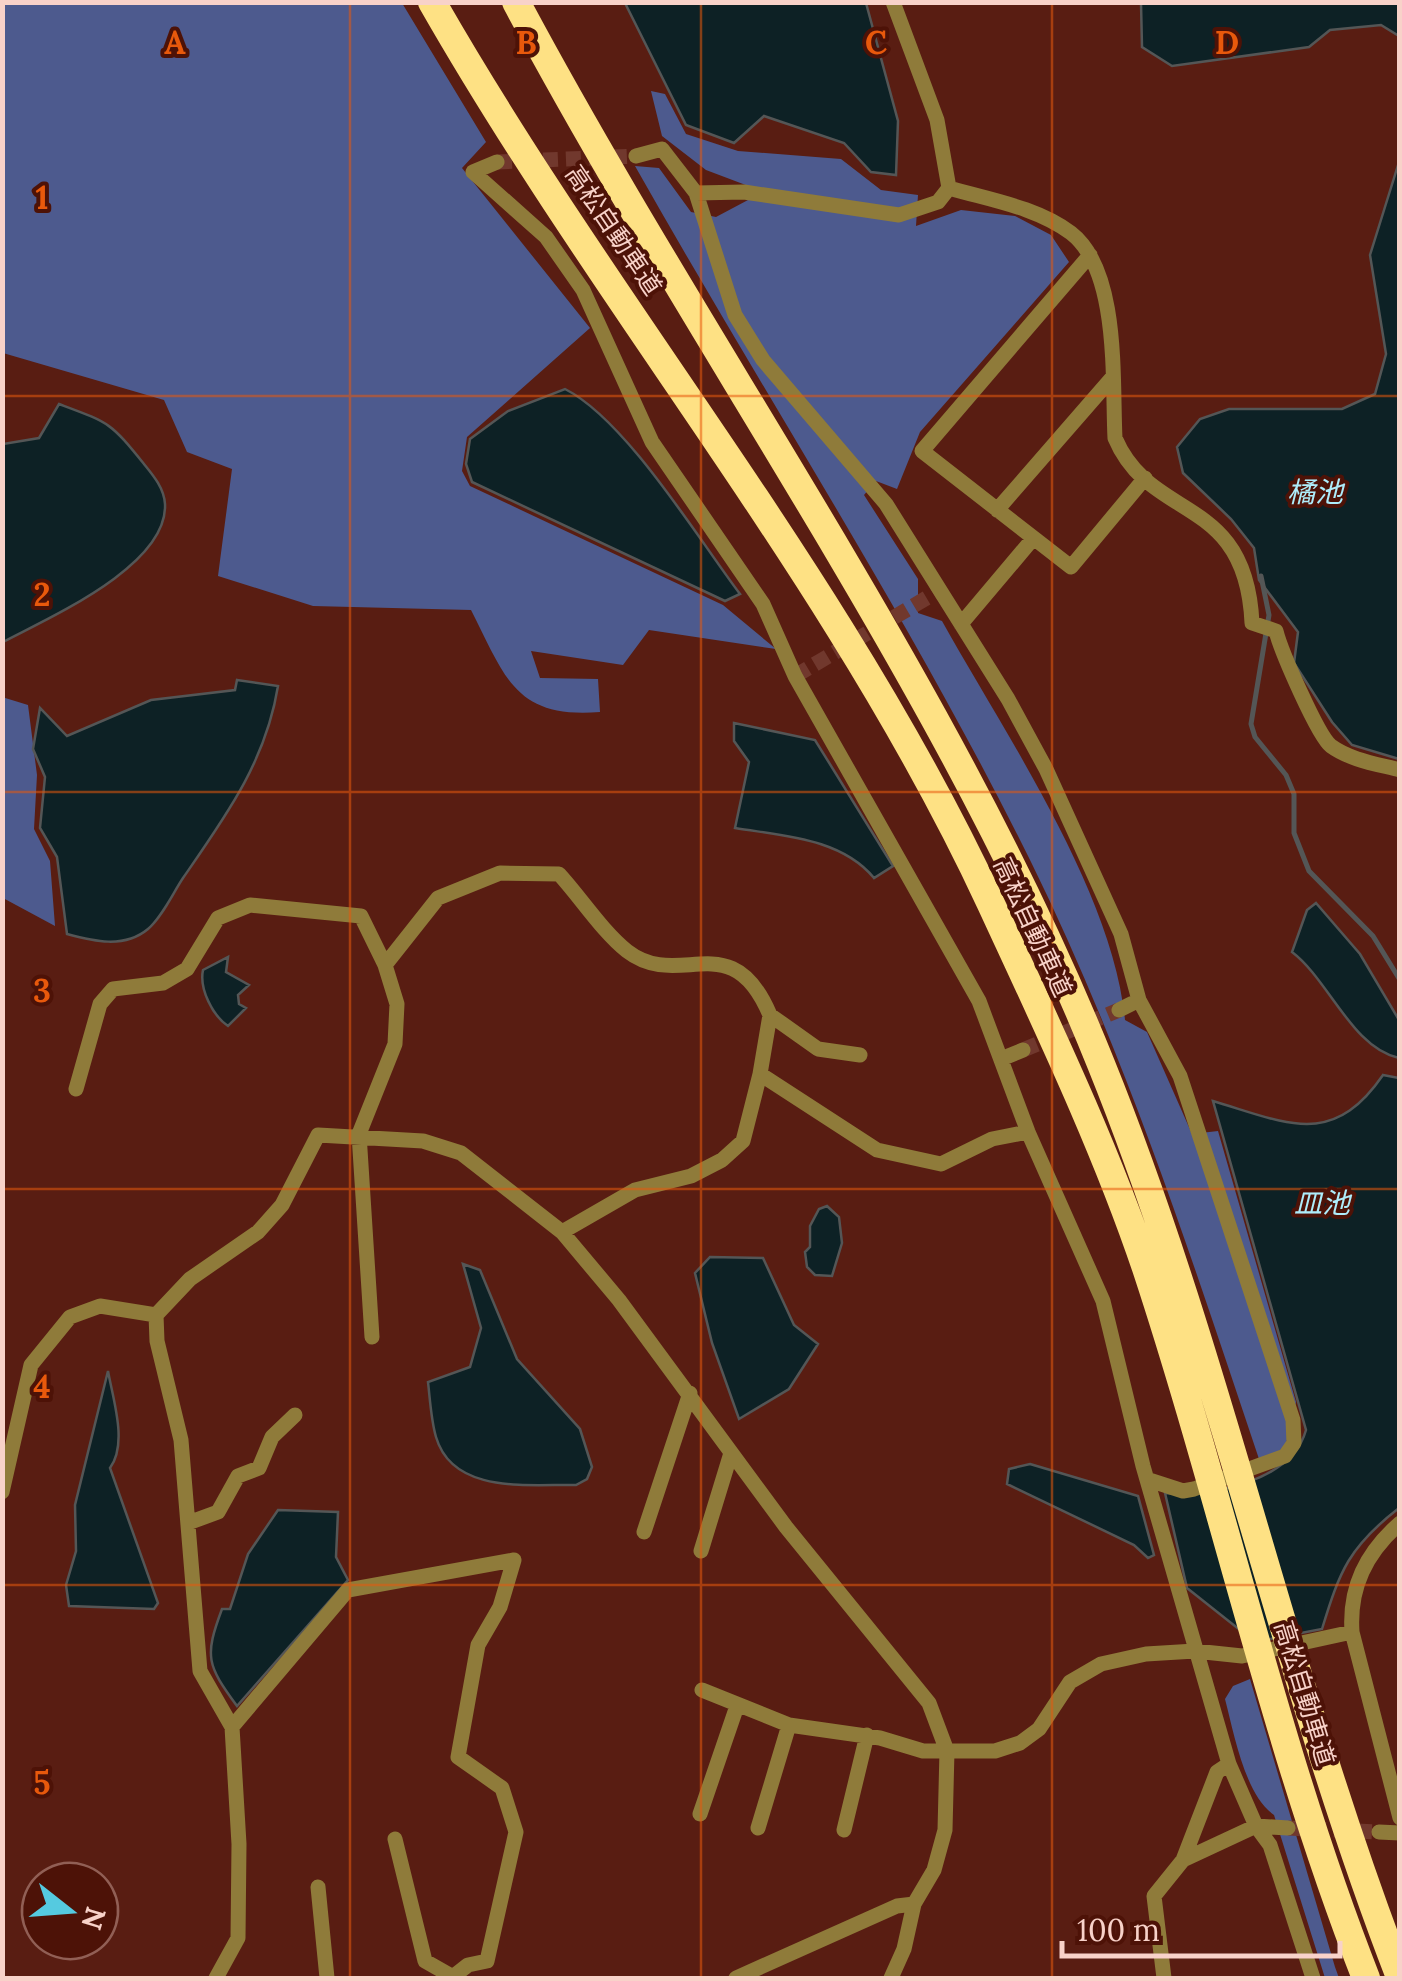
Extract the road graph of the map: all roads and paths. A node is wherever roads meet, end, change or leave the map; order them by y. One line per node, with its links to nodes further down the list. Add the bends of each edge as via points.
1 (432, 2): 67 (highway, 高松自動車道, via 592,254 806,569 988,898 1146,1267)
2 (516, 2): 60 (highway, 高松自動車道, via 912,684 1019,884 1100,1062 1173,1263)
3 (893, 2): 6 (street, via 937,120)
4 (636, 156): 7 (street, via 662,149)
5 (498, 162): 21 (street, via 473,172 546,237 583,290 652,442 763,604 795,676 979,1001)
6 (949, 188): 7 (street, via 938,202 899,215 744,192); 8 (street, via 1055,222)
7 (696, 192): 13 (street, via 735,316 763,360 886,504)
8 (1090, 255): 9 (street, via 1112,340); 11 (street, via 922,451)
9 (1112, 378): 10 (street, via 1115,438); 11 (street)
10 (1145, 478): 12 (street, via 1071,567); 14 (street, via 1220,530 1238,553 1252,623 1276,631 1328,744)
11 (997, 510): 12 (street)
12 (1032, 541): 13 (street)
13 (962, 624): 16 (street, via 1089,858)
14 (1400, 770)
15 (385, 965): 18 (street, via 438,898 500,874 559,874 627,951 654,964 718,962 756,983); 23 (street, via 361,916 250,904 218,918 187,969 163,983 113,989 100,1004); 25 (street, via 397,1004 394,1044)
16 (1139, 1000): 17 (street); 32 (street, via 1196,1120 1294,1443 1286,1456 1183,1491)
17 (1120, 1010)
18 (770, 1015): 20 (street, via 818,1049); 22 (street)
19 (1022, 1050): 21 (street)
20 (860, 1054)
21 (1001, 1060): 24 (street)
22 (760, 1074): 24 (street, via 877,1150 941,1164 992,1138); 26 (street, via 744,1141 722,1160 636,1190)
23 (76, 1089)
24 (1028, 1132): 32 (street, via 1103,1301)
25 (360, 1134): 26 (street, via 461,1153); 27 (street, via 318,1135 282,1205 258,1232 190,1279); 28 (street)
26 (562, 1232): 29 (street)
27 (156, 1315): 33 (street, via 100,1306 70,1316 32,1365); 34 (street)
28 (372, 1337)
29 (690, 1393): 31 (street); 36 (street)
30 (295, 1414): 34 (street, via 272,1437 259,1468 238,1476 218,1512)
31 (731, 1453): 37 (street); 45 (street, via 929,1703)
32 (1149, 1480): 39 (street)
33 (2, 1492)
34 (188, 1522): 43 (street, via 200,1670)
35 (1400, 1523): 38 (street, via 1360,1572 1350,1604)
36 (644, 1532)
37 (701, 1551)
38 (1352, 1632): 39 (street, via 1242,1656); 48 (street)
39 (1195, 1651): 45 (street, via 1101,1664 1070,1682 1038,1729 1020,1743 995,1751); 46 (street)
40 (702, 1690): 41 (street)
41 (738, 1706): 42 (street); 47 (street)
42 (789, 1725): 44 (street); 50 (street)
43 (232, 1727): 59 (street, via 348,1590 514,1560 500,1607 478,1645 458,1757 502,1788 516,1832 486,1961); 61 (street, via 238,1938)
44 (867, 1735): 45 (street); 52 (street)
45 (947, 1751): 58 (street, via 945,1830 934,1870)
46 (1229, 1764): 49 (street); 56 (street, via 1217,1772)
47 (700, 1814)
48 (1400, 1818)
49 (1256, 1826): 51 (street); 56 (street); 66 (street, via 1270,1845)
50 (758, 1828)
51 (1288, 1828)
52 (844, 1830)
53 (1379, 1832): 54 (street)
54 (1400, 1833)
55 (395, 1839): 59 (street, via 425,1961)
56 (1182, 1860): 65 (street, via 1154,1896)
57 (318, 1887): 62 (street)
58 (914, 1904): 63 (street); 64 (street)
59 (454, 1977)
60 (1400, 1977)
61 (216, 1978)
62 (328, 1978)
63 (736, 1978)
64 (891, 1978)
65 (1164, 1978)
66 (1313, 1978)
67 (1366, 1978)

